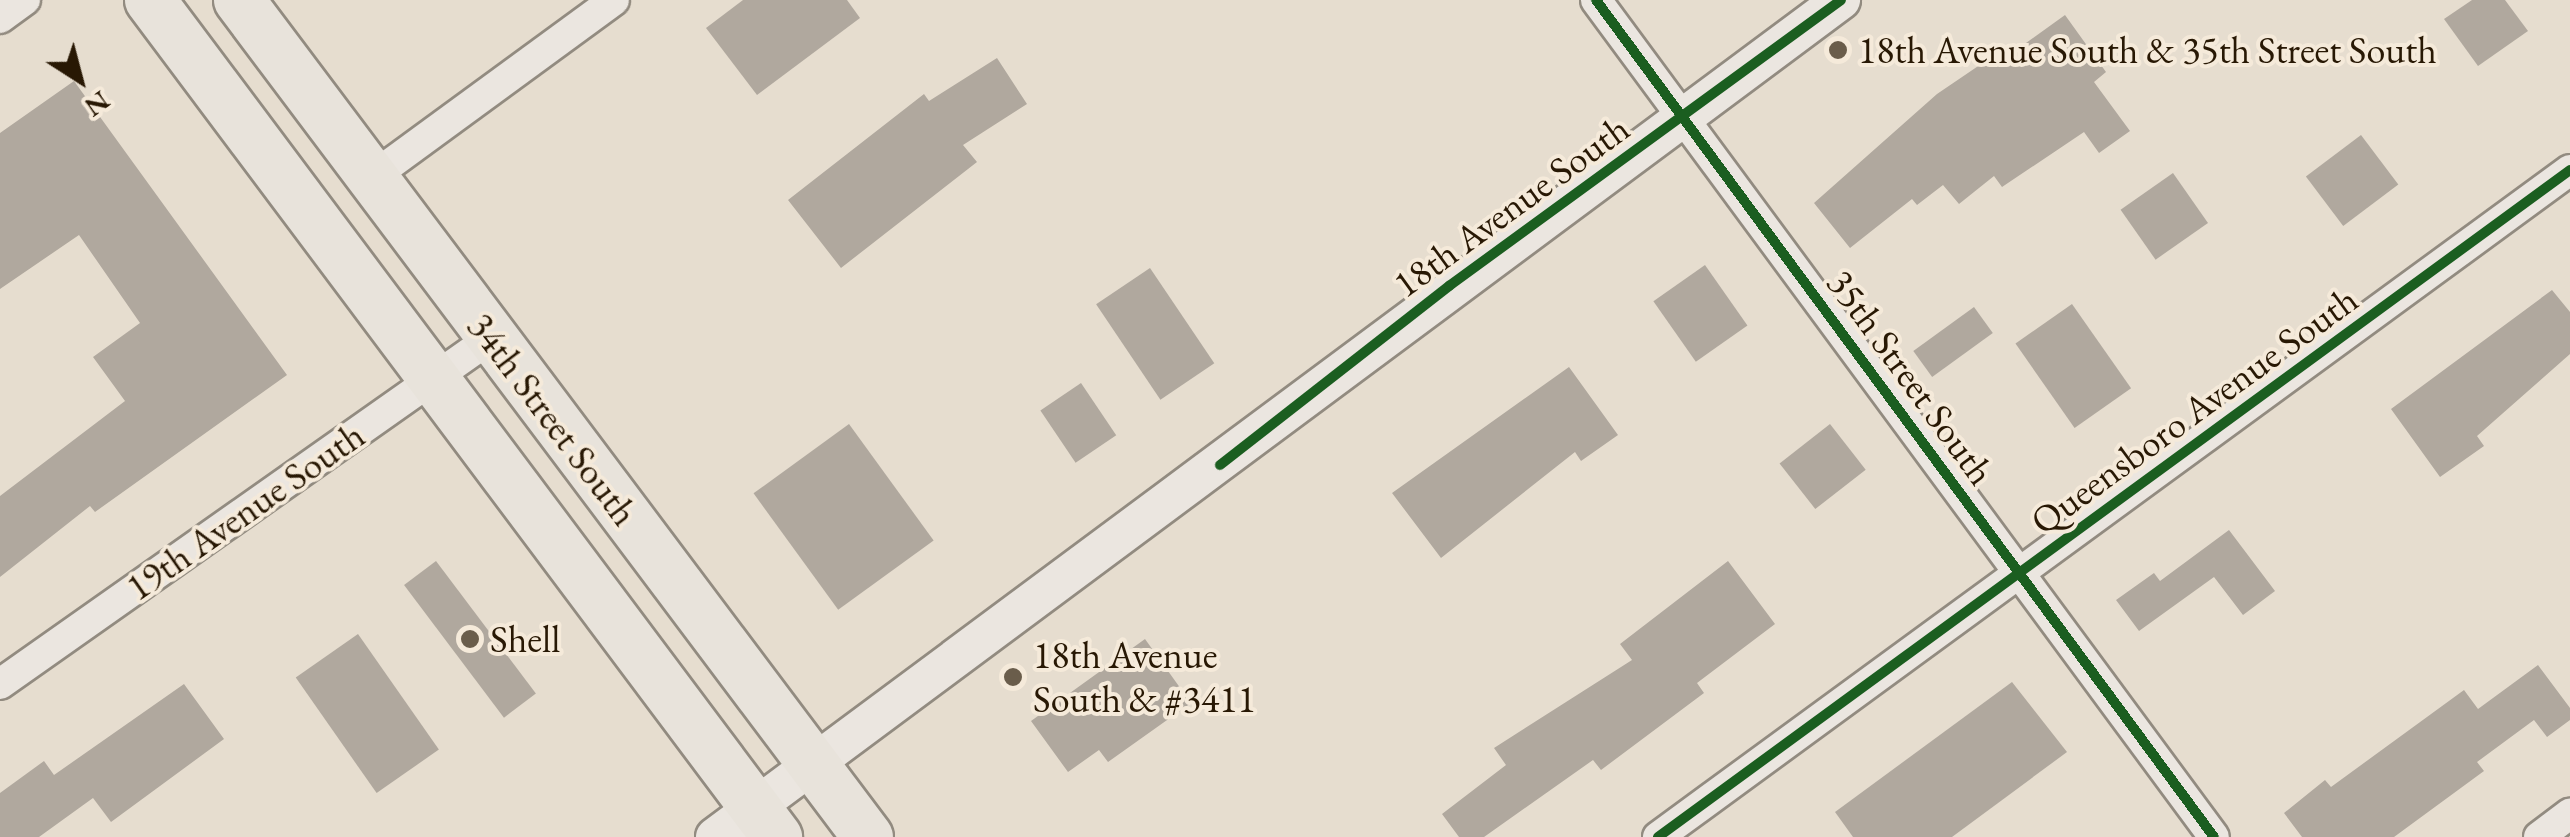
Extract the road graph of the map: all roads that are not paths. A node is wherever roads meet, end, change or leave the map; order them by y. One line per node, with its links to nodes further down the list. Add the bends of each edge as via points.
1 (25, 0): 7 (street)
2 (150, 0): 12 (highway, 34th Street South)
3 (239, 0): 10 (highway, 34th Street South)
4 (614, 0): 10 (street)
5 (1596, 0): 8 (street, 35th Street South)
6 (1841, 0): 8 (street, 18th Avenue South)
7 (0, 18)
8 (1682, 117): 13 (street, 35th Street South); 15 (street, 18th Avenue South)
9 (2570, 170): 13 (street, Queensboro Avenue South)
10 (371, 178): 11 (highway, 34th Street South)
11 (492, 338): 12 (street, 19th Avenue South); 15 (highway, 34th Street South)
12 (433, 378): 14 (street, 19th Avenue South); 17 (highway, 34th Street South)
13 (2020, 575): 20 (street, Queensboro Avenue South); 21 (street, 35th Street South)
14 (0, 684)
15 (814, 766): 17 (street, 18th Avenue South); 19 (highway, 34th Street South)
16 (2570, 814): 22 (street)
17 (766, 822): 18 (street, 18th Avenue South)
18 (716, 837)
19 (868, 837)
20 (1658, 837)
21 (2214, 837)
22 (2539, 837)

